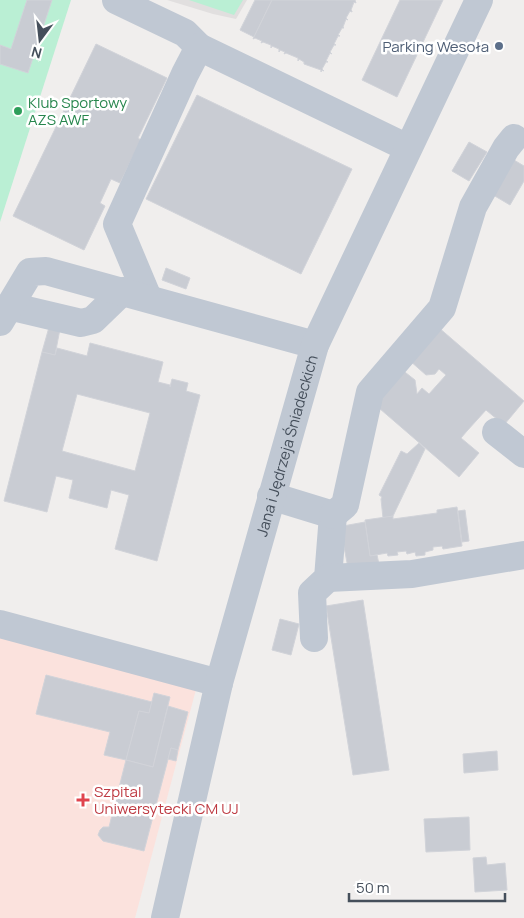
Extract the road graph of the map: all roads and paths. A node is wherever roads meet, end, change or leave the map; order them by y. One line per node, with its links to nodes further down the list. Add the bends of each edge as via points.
1 (116, 0): 3 (street, via 184,33)
2 (479, 0): 5 (street, Jana i Jędrzeja Śniadeckich)
3 (199, 47): 5 (street); 6 (street, via 117,224)
4 (514, 138): 12 (street, via 473,207 442,308 370,392 345,505)
5 (408, 148): 8 (street, Jana i Jędrzeja Śniadeckich)
6 (136, 295): 7 (street, via 93,320 81,323); 7 (street, via 46,270 30,272); 8 (street)
7 (5, 314)
8 (315, 345): 11 (street, Jana i Jędrzeja Śniadeckich)
9 (496, 432): 10 (street)
10 (524, 454)
11 (272, 496): 12 (street); 17 (street, Jana i Jędrzeja Śniadeckich)
12 (333, 515): 14 (street)
13 (524, 555): 14 (street, via 412,574)
14 (328, 578): 16 (street, via 312,593)
15 (0, 624): 17 (street)
16 (314, 638)
17 (219, 683): 18 (street, Jana i Jędrzeja Śniadeckich)
18 (165, 918)

